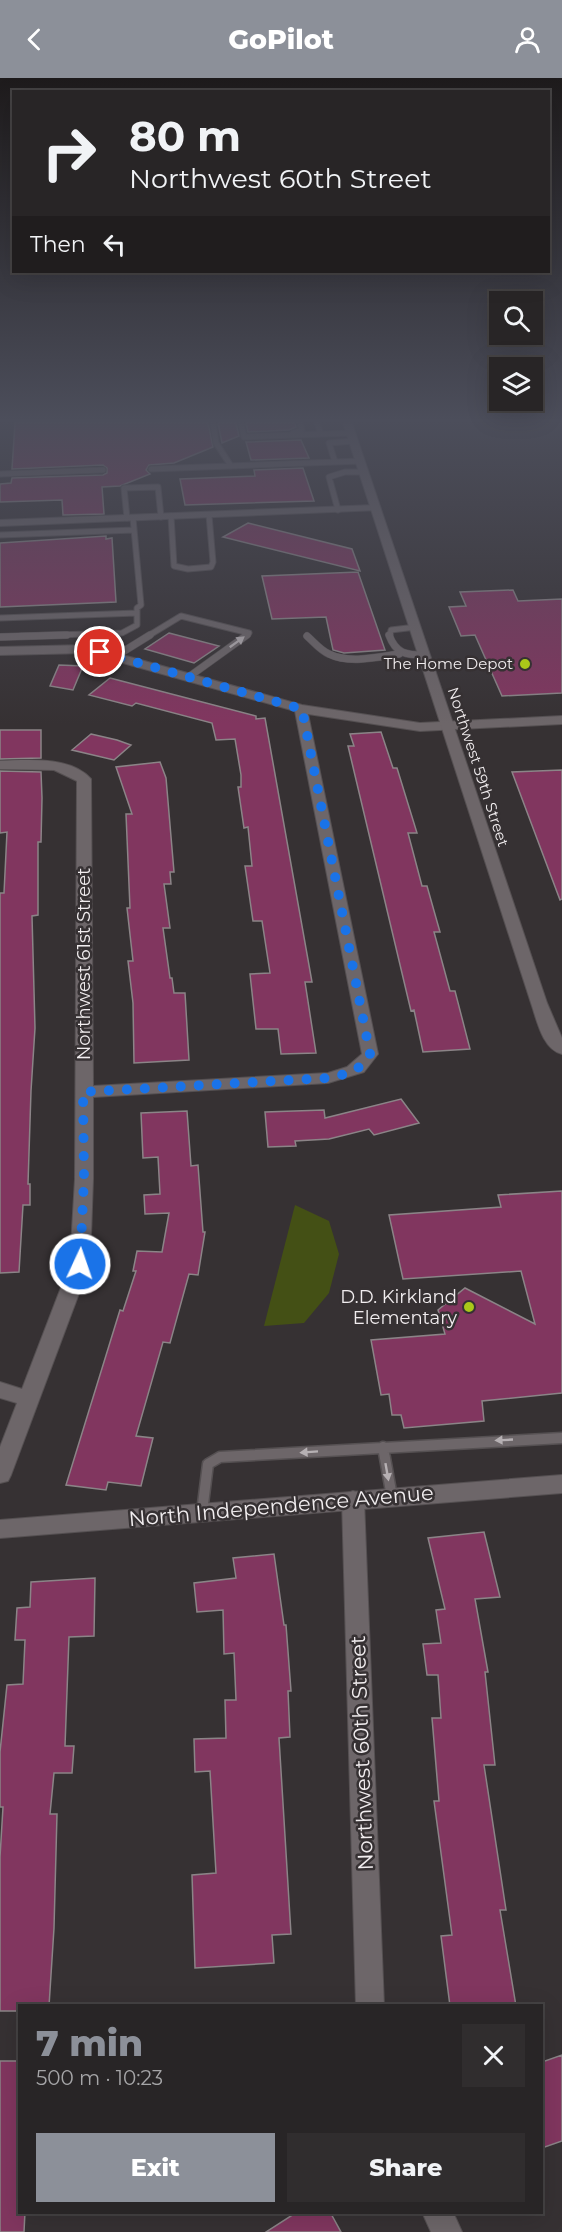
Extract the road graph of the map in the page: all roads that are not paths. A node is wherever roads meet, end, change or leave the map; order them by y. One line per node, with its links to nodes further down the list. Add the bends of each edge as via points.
1 (132, 524): 5 (lane)
2 (167, 524): 3 (lane, via 174,566 182,569 211,567)
3 (210, 524)
4 (380, 524): 9 (street, Northwest 59th Street)
5 (134, 530): 6 (lane); 7 (lane, via 141,605)
6 (0, 535)
7 (137, 613): 8 (lane); 11 (lane, via 137,625 122,633)
8 (0, 618)
9 (416, 627): 13 (lane, via 391,630 394,650); 14 (street, Northwest 59th Street)
10 (307, 636): 13 (lane, via 340,658)
11 (0, 637)
12 (0, 651): 15 (street, via 87,650)
13 (399, 654): 14 (lane)
14 (425, 655): 19 (street, Northwest 59th Street)
15 (116, 656): 16 (street); 16 (lane, one-way to 15, via 249,633 181,616)
16 (190, 676): 17 (street)
17 (302, 709): 19 (street, via 420,727); 22 (street, via 370,1054 351,1072 328,1078)
18 (562, 720): 19 (street)
19 (447, 726): 21 (street, Northwest 59th Street, via 539,1003 551,1036)
20 (0, 765): 22 (street, Northwest 61st Street, via 70,769 84,779)
21 (562, 1049)
22 (83, 1092): 24 (street, Northwest 61st Street, via 80,1264)
23 (0, 1390): 24 (street)
24 (28, 1399): 27 (street, Northwest 61st Street)
25 (562, 1437): 26 (lane, one-way to 26)
26 (383, 1447): 29 (lane, one-way to 29); 31 (lane, one-way to 31, via 220,1457 208,1464)
27 (0, 1475)
28 (562, 1484): 29 (street, North Independence Avenue)
29 (392, 1497): 30 (street, North Independence Avenue)
30 (353, 1500): 31 (street, North Independence Avenue); 33 (street, Northwest 60th Street)
31 (202, 1512): 32 (street, North Independence Avenue)
32 (0, 1529)
33 (370, 2004)
34 (438, 2214): 35 (street)
35 (447, 2232)

